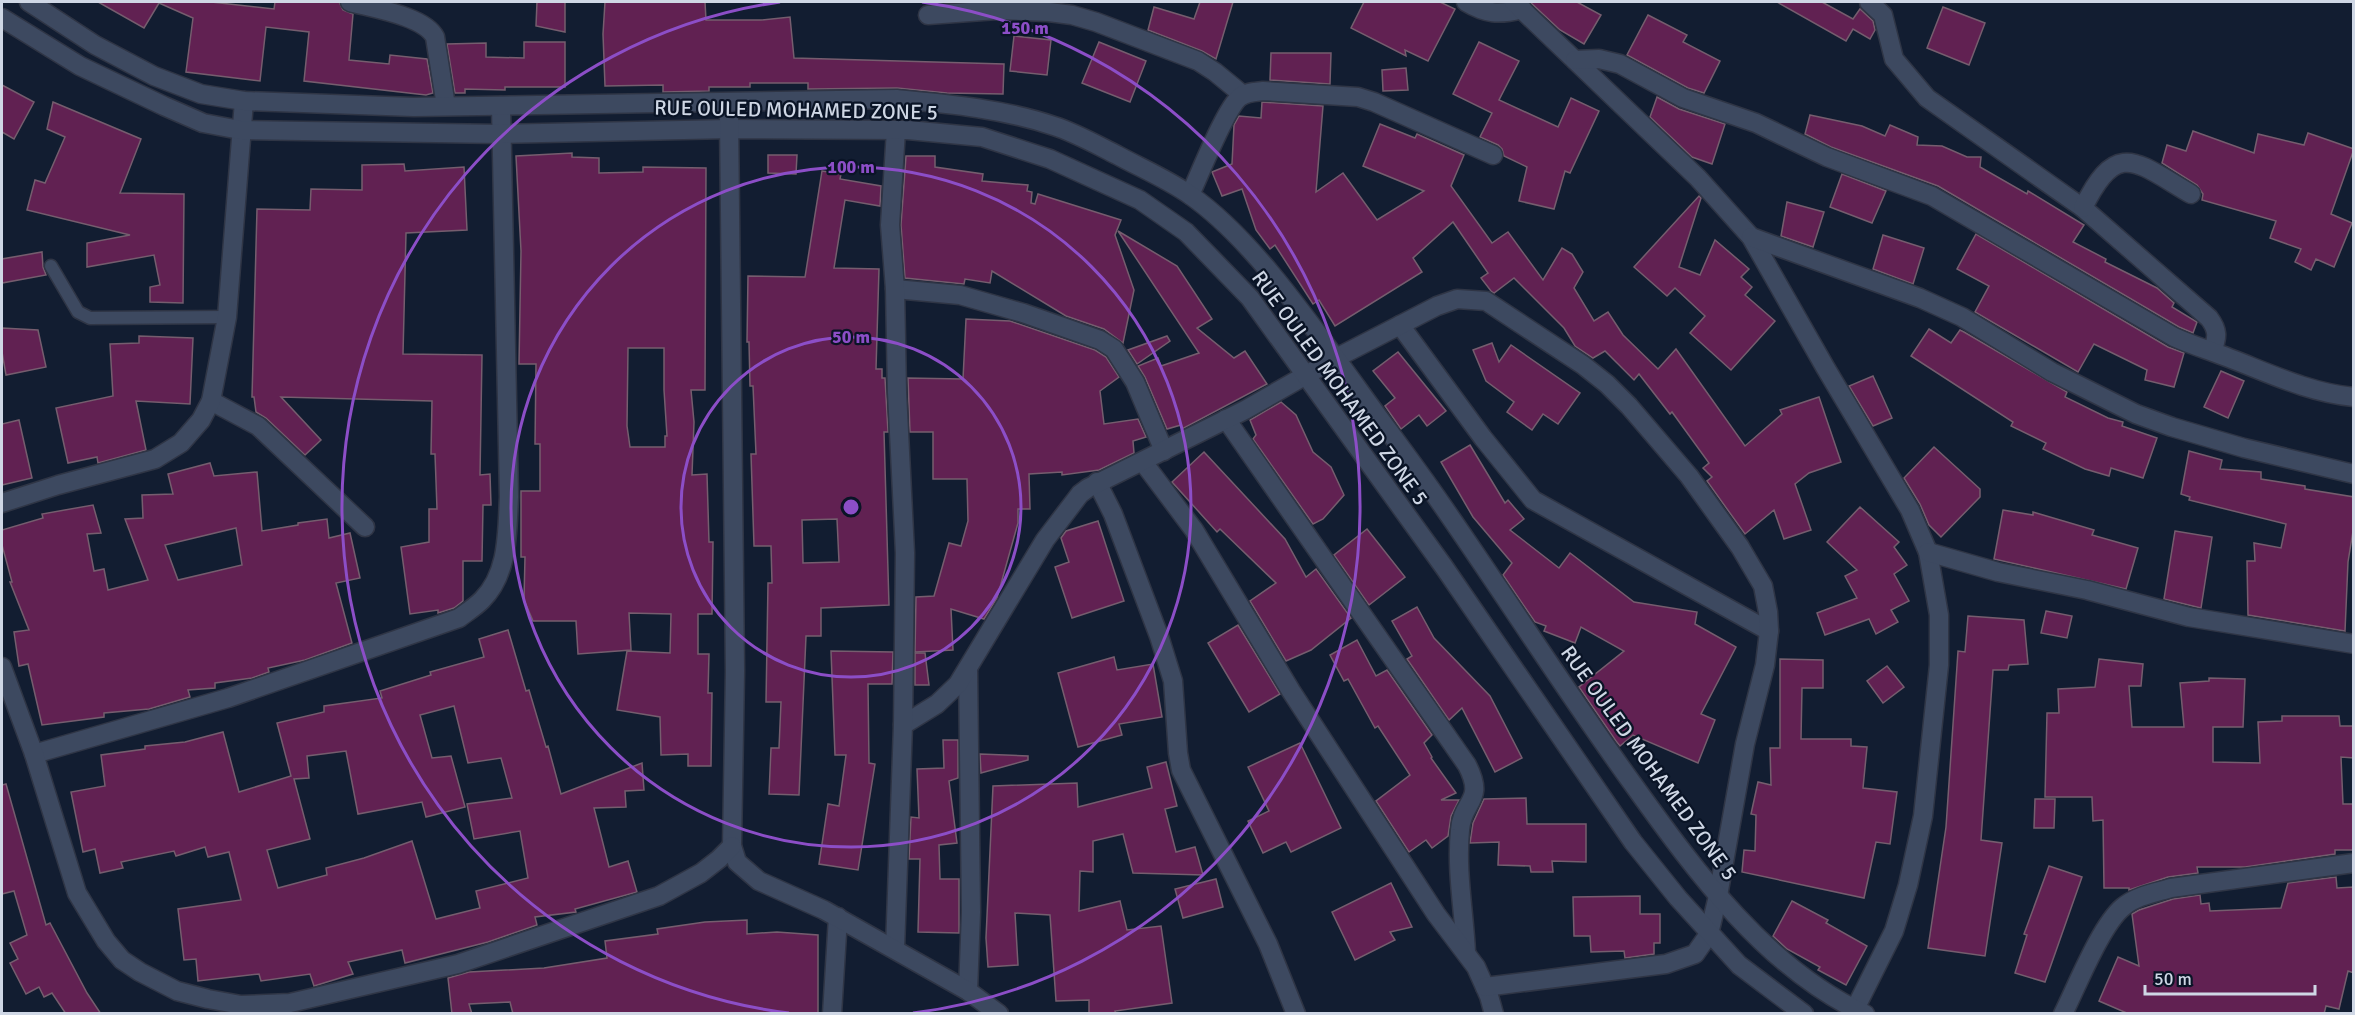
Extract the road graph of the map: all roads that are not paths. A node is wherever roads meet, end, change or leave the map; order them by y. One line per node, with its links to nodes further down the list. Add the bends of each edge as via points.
1 (29, 2): 10 (street, RUE OULED MOHAMED ZONE 5, via 94,45 154,76 201,94)
2 (350, 2): 12 (street, via 411,19 432,31)
3 (1466, 2): 5 (street, via 1489,13 1504,14)
4 (1869, 2): 21 (street, via 1883,15 1894,58 1927,98)
5 (1518, 5): 8 (street)
6 (928, 15): 9 (street, via 998,10 1072,15 1198,61)
7 (2, 18): 15 (street, RUE OULED MOHAMED ZONE 5, via 80,66 164,106 203,123)
8 (1575, 60): 22 (street, via 1698,178); 27 (street, via 1599,59 1620,64 1683,98 1756,123 1827,157 1932,196 2174,337)
9 (1242, 95): 18 (street, via 1263,92 1358,97); 20 (street, via 1214,142)
10 (244, 101): 12 (street, RUE OULED MOHAMED ZONE 5); 15 (street)
11 (728, 102): 13 (street, RUE OULED MOHAMED ZONE 5); 14 (street); 20 (street, RUE OULED MOHAMED ZONE 5, via 897,99 973,107 1055,126)
12 (446, 106): 13 (street, RUE OULED MOHAMED ZONE 5)
13 (501, 106): 17 (street)
14 (730, 129): 16 (street, RUE OULED MOHAMED ZONE 5); 17 (street, RUE OULED MOHAMED ZONE 5); 46 (street, via 735,660)
15 (240, 130): 17 (street, RUE OULED MOHAMED ZONE 5); 25 (street)
16 (896, 130): 24 (street, via 890,225); 29 (street, RUE OULED MOHAMED ZONE 5, via 982,138 1050,159 1140,200 1186,232 1210,255 1250,298)
17 (501, 134): 45 (street, via 509,497 507,544 501,567 483,600 459,618 250,691)
18 (1493, 155)
19 (2191, 194): 21 (street, via 2143,166 2121,162 2106,170)
20 (1190, 195): 28 (street, RUE OULED MOHAMED ZONE 5, via 1223,222 1274,277)
21 (2083, 208): 27 (street, via 2209,318 2217,335)
22 (1751, 237): 35 (street, via 1962,317 2052,372 2136,414 2244,448); 39 (street, via 1910,510)
23 (51, 266): 25 (lane, via 78,312 90,318)
24 (895, 289): 33 (street, via 960,295 1100,340 1114,349 1135,382); 44 (street, via 905,553)
25 (227, 317): 31 (street)
26 (1400, 324): 28 (street); 40 (street, via 1533,500); 40 (street, via 1457,299 1486,301 1607,384 1689,476 1740,547 1763,586)
27 (2212, 351): 30 (street, via 2331,395)
28 (1336, 358): 29 (street); 48 (street, RUE OULED MOHAMED ZONE 5, via 1436,496 1597,734)
29 (1307, 375): 32 (street); 50 (street, RUE OULED MOHAMED ZONE 5, via 1633,842)
30 (2354, 397)
31 (211, 401): 37 (street, via 181,443 155,459); 38 (street, via 258,426)
32 (1226, 419): 33 (street); 52 (street, via 1474,779 1475,794 1460,827)
33 (1164, 451): 34 (street)
34 (1143, 462): 36 (street); 52 (street, via 1194,530 1291,691 1436,914)
35 (2354, 474)
36 (1097, 482): 43 (street, via 1080,494 1045,540); 60 (street, via 1128,552 1173,681 1181,770 1268,945)
37 (2, 503)
38 (365, 527)
39 (1928, 552): 41 (street, via 2189,617); 57 (street, via 1939,615 1939,665 1923,816 1908,885)
40 (1769, 631): 48 (street)
41 (2354, 644)
42 (2, 667): 45 (street)
43 (968, 668): 44 (street, via 937,704); 54 (street)
44 (903, 725): 51 (street)
45 (33, 754): 55 (street, via 77,893 122,960 177,991 241,1005)
46 (732, 846): 49 (street, via 737,862 759,881); 55 (street, via 701,873 659,896 458,964)
47 (2354, 863): 62 (street, via 2171,888 2124,905 2110,918)
48 (1718, 896): 50 (street); 57 (street, RUE OULED MOHAMED ZONE 5, via 1814,987)
49 (838, 917): 51 (street); 58 (street)
50 (1709, 934): 53 (street, via 1695,954 1666,964); 56 (street, RUE OULED MOHAMED ZONE 5, via 1739,965)
51 (896, 950): 54 (street)
52 (1466, 952): 53 (street)
53 (1485, 987): 61 (street)
54 (968, 991): 59 (street)
55 (291, 1009)
56 (1798, 1009)
57 (1860, 1011)
58 (832, 1014)
59 (999, 1014)
60 (1296, 1014)
61 (1494, 1014)
62 (2063, 1014)

